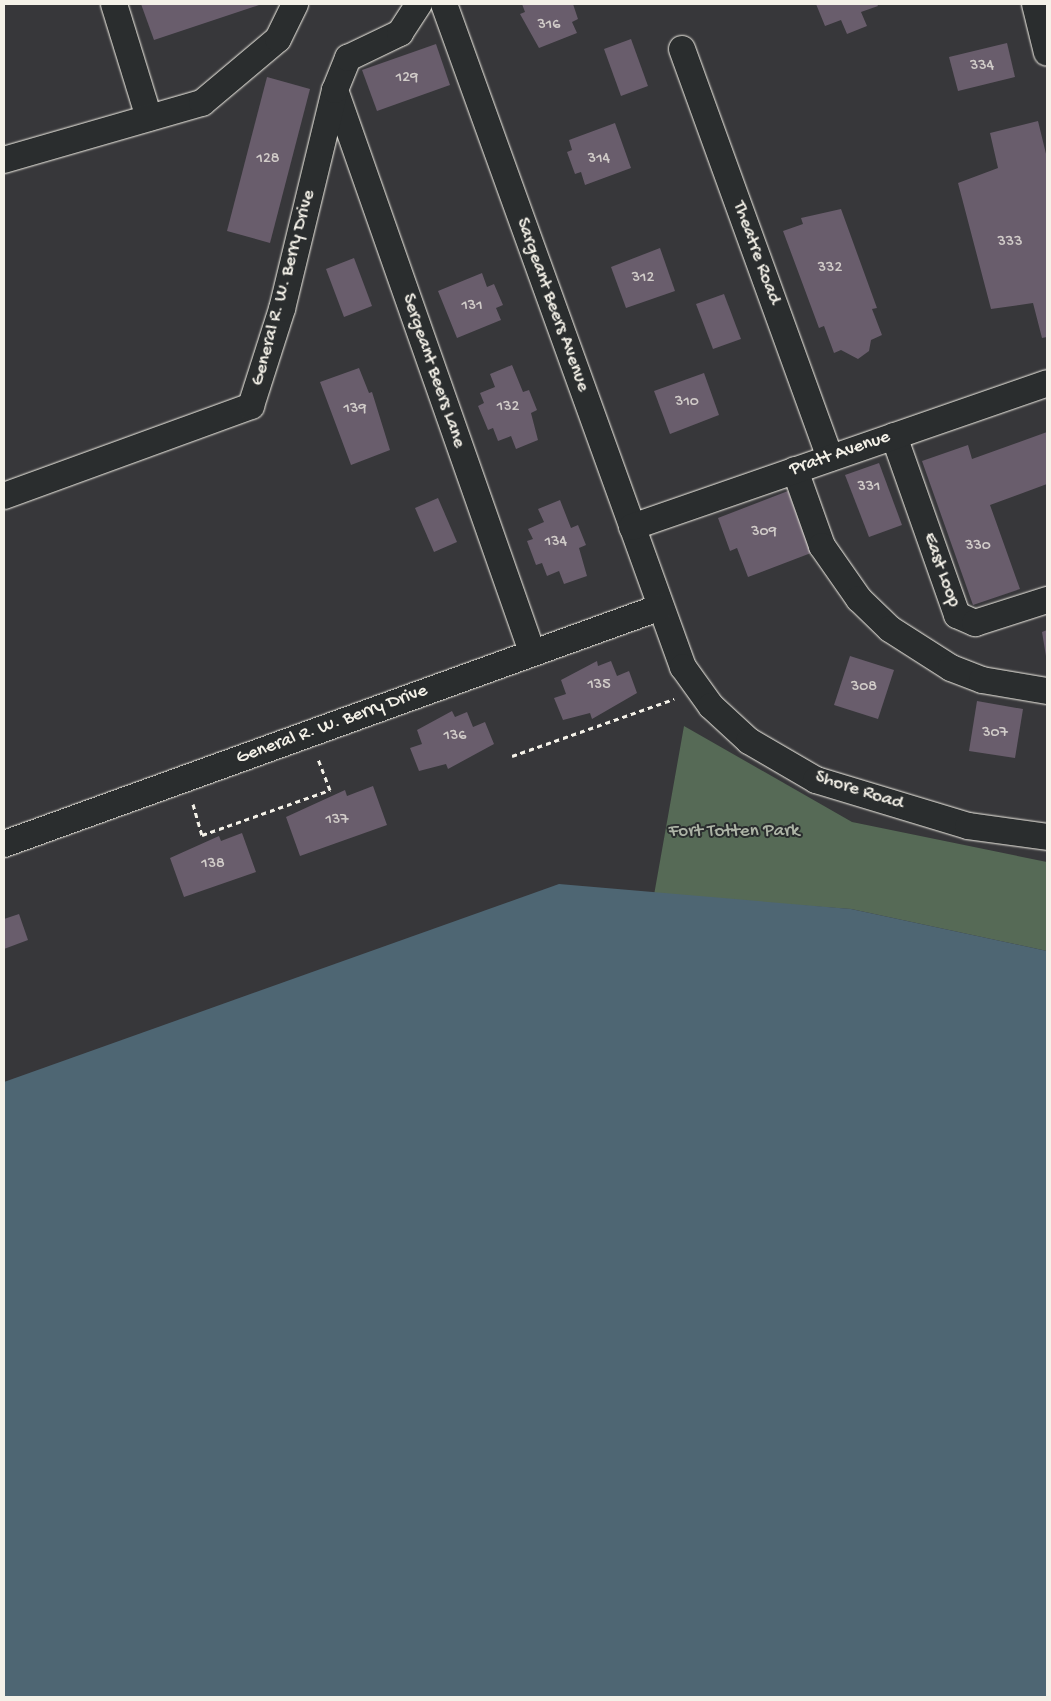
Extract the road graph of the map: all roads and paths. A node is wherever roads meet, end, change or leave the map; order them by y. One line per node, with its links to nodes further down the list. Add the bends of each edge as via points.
1 (114, 4): 9 (street)
2 (295, 4): 9 (street, via 278,39 202,102)
3 (418, 4): 8 (street, via 400,33 348,58)
4 (444, 4): 16 (street, Sargeant Beers Avenue)
5 (1035, 4): 7 (street)
6 (682, 49): 13 (street, Theatre Road)
7 (1047, 52)
8 (335, 90): 15 (street, General R. W. Berry Drive, via 282,308 251,406); 19 (street, Sergeant Beers Lane)
9 (149, 118): 10 (street)
10 (4, 160)
11 (1047, 383): 12 (street, Pratt Avenue)
12 (894, 436): 13 (street, Pratt Avenue); 17 (street, East Loop, via 957,615 975,623)
13 (830, 458): 14 (street, Pratt Avenue)
14 (795, 470): 16 (street, Pratt Avenue); 20 (street, via 822,546 859,599 890,629 959,671 1023,690)
15 (4, 496)
16 (632, 526): 18 (street, Sargeant Beers Avenue)
17 (1047, 600)
18 (662, 607): 19 (street, General R. W. Berry Drive); 25 (street, Shore Road, via 683,667 711,706 750,741 816,780 968,826)
19 (532, 652): 26 (street, General R. W. Berry Drive)
20 (1047, 691)
21 (680, 697): 23 (path)
22 (315, 752): 24 (path, via 330,790 202,835)
23 (512, 756)
24 (191, 798)
25 (1047, 837)
26 (4, 844)

